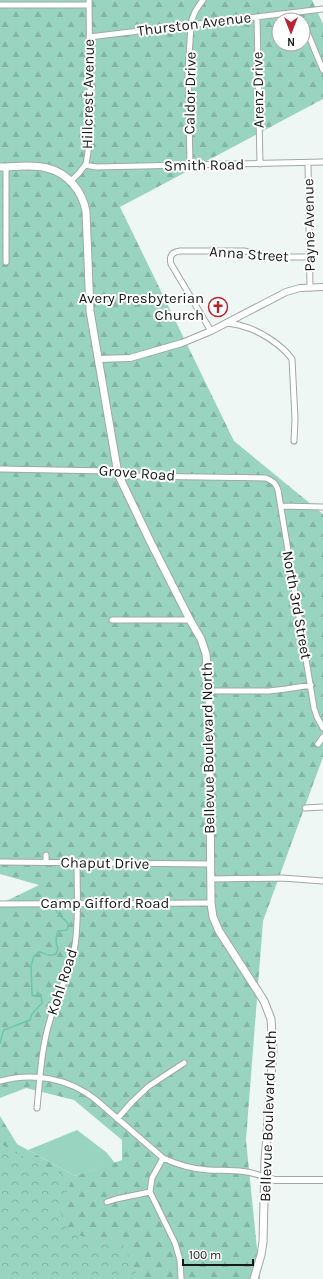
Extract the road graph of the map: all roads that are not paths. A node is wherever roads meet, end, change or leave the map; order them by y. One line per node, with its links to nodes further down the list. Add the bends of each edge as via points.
1 (203, 0): 8 (street, Caldor Drive, via 192,18)
2 (89, 2): 3 (street); 9 (street, Hillcrest Avenue)
3 (0, 5)
4 (323, 9): 5 (street, Thurston Avenue)
5 (299, 12)
6 (271, 15): 7 (street, Thurston Avenue)
7 (257, 17): 8 (street, Thurston Avenue); 14 (street, Arenz Drive)
8 (191, 25): 9 (street, Thurston Avenue); 16 (street, Caldor Drive, via 188,72)
9 (89, 37): 15 (street, Hillcrest Avenue, via 90,92 88,152)
10 (311, 42): 11 (street)
11 (323, 70)
12 (323, 162): 13 (street, Smith Road)
13 (308, 163): 14 (street, Smith Road); 19 (street, Payne Avenue)
14 (260, 164): 16 (street, Smith Road)
15 (85, 165): 16 (street, Smith Road); 18 (street, Hillcrest Avenue)
16 (190, 165)
17 (3, 167): 18 (main road, Bellevue Boulevard North, via 46,167); 20 (street)
18 (71, 181): 25 (main road, Bellevue Boulevard North, via 81,195 86,211 90,311)
19 (309, 257): 22 (street, Payne Avenue); 24 (street, Anna Street, via 279,257 244,251 180,251 172,254 171,264)
20 (6, 262)
21 (323, 287): 22 (street)
22 (310, 288): 23 (street, via 286,292)
23 (226, 323): 24 (street); 26 (street, via 260,333 292,359)
24 (211, 331): 25 (street, via 141,355)
25 (98, 359): 28 (main road, Bellevue Boulevard North)
26 (294, 441)
27 (0, 469): 28 (street, Grove Road, via 109,471)
28 (118, 474): 29 (street, Grove Road, via 266,478); 33 (main road, Bellevue Boulevard North)
29 (273, 481): 30 (street, North 3rd Street)
30 (281, 506): 31 (street); 34 (street, North 3rd Street)
31 (323, 507)
32 (112, 620): 33 (street)
33 (190, 620): 35 (main road, Bellevue Boulevard North, via 206,654)
34 (311, 685): 35 (street, via 269,691); 36 (street, North 3rd Street, via 314,708)
35 (209, 691): 45 (main road, Bellevue Boulevard North)
36 (323, 728)
37 (323, 737): 38 (street)
38 (318, 744)
39 (323, 807): 40 (street)
40 (305, 808)
41 (46, 855): 43 (street)
42 (0, 862): 43 (street, Chaput Drive)
43 (46, 862): 44 (street, Chaput Drive)
44 (77, 863): 45 (street, Chaput Drive); 50 (street, Kohl Road)
45 (210, 864): 46 (main road, Bellevue Boulevard North)
46 (210, 879): 47 (street, via 282,878); 48 (main road, Bellevue Boulevard North)
47 (323, 881)
48 (211, 903): 50 (street, Camp Gifford Road); 57 (main road, Bellevue Boulevard North, via 219,931 264,1001 270,1019 273,1050)
49 (0, 904): 50 (street, Camp Gifford Road)
50 (76, 904): 52 (street, Kohl Road, via 73,955 47,1032)
51 (184, 1062): 55 (street, via 149,1086)
52 (40, 1077): 53 (street, via 26,1076); 54 (street, Kohl Road); 55 (street, via 82,1090)
53 (0, 1081)
54 (37, 1108)
55 (117, 1119): 56 (street)
56 (164, 1158): 57 (street, via 194,1168 244,1171); 59 (street, via 152,1178)
57 (264, 1177): 58 (street, via 275,1180); 62 (main road, Bellevue Boulevard North, via 263,1242)
58 (323, 1180)
59 (150, 1192): 60 (street); 61 (street, via 175,1243 180,1260)
60 (107, 1202)
61 (181, 1279)
62 (254, 1279)

